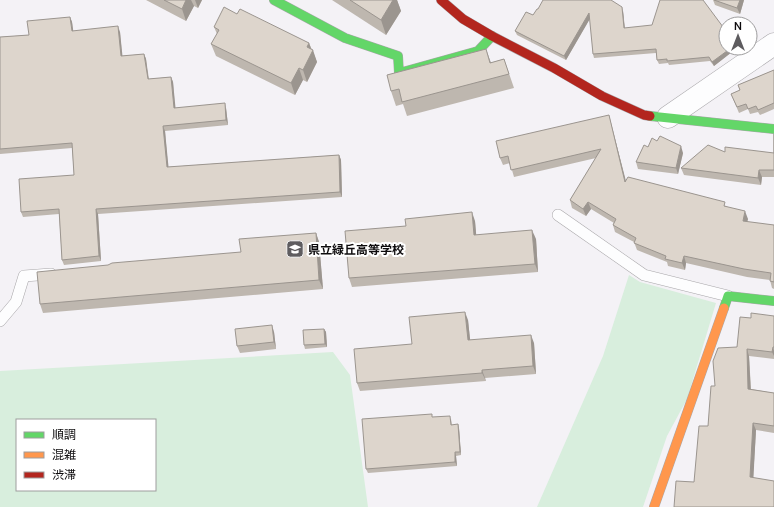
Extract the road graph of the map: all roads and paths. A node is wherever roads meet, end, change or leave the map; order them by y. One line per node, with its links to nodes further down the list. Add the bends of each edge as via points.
1 (274, 0): 3 (street, via 345,38 398,56 399,73 478,51)
2 (441, 0): 3 (street, via 463,19)
3 (492, 36): 5 (street, via 644,116)
4 (774, 44): 5 (street)
5 (668, 118): 6 (street)
6 (774, 129)
7 (558, 215): 9 (lane, via 644,275)
8 (63, 272): 11 (lane, via 24,276 16,302)
9 (728, 296): 10 (street); 12 (street)
10 (774, 302)
11 (0, 321)
12 (654, 507)

